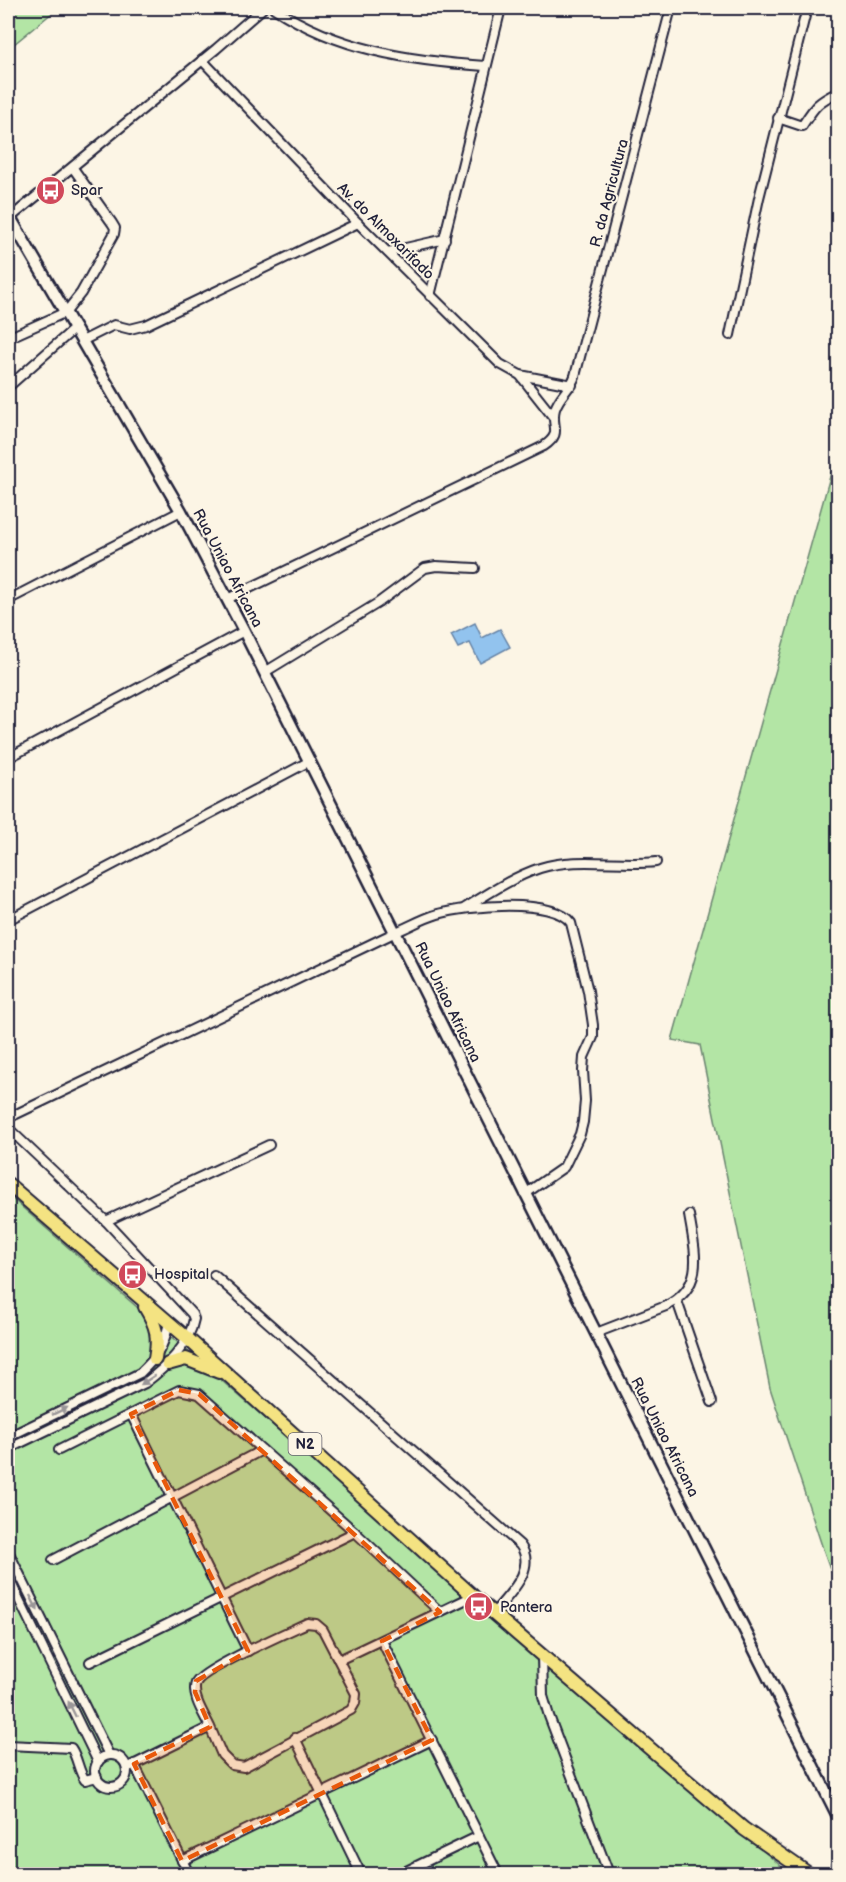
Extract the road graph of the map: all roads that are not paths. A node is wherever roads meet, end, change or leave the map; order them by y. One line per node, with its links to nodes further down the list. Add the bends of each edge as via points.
1 (262, 8): 6 (street)
2 (274, 8): 7 (street, via 320,33 366,49 434,63)
3 (501, 8): 7 (street)
4 (671, 8): 22 (street, R. da Agricultura)
5 (807, 8): 9 (street)
6 (202, 60): 10 (street); 12 (street, Av. do Almoxarifado)
7 (485, 66): 13 (street)
8 (838, 92): 9 (street, via 819,101 802,126)
9 (778, 118): 18 (street)
10 (73, 168): 11 (street); 16 (street, via 115,228 95,271)
11 (9, 216): 16 (main road, Rua Uniao Africana)
12 (358, 223): 14 (street, Av. do Almoxarifado); 20 (street, via 146,325 130,329 114,325)
13 (445, 239): 14 (street); 15 (street)
14 (388, 252): 15 (street, Av. do Almoxarifado)
15 (430, 296): 21 (street, Av. do Almoxarifado, via 500,364)
16 (66, 312): 17 (main road, Rua Uniao Africana); 19 (street)
17 (75, 328): 20 (main road, Rua Uniao Africana); 23 (street)
18 (729, 335)
19 (8, 338)
20 (82, 341): 25 (main road, Rua Uniao Africana)
21 (520, 375): 22 (street, Av. do Almoxarifado); 24 (street)
22 (572, 385): 24 (street, via 555,408)
23 (8, 387)
24 (554, 418): 27 (street, via 553,440 544,446)
25 (181, 511): 27 (main road, Rua Uniao Africana); 28 (street)
26 (475, 568): 30 (street, via 425,568 378,603)
27 (227, 599): 29 (main road, Rua Uniao Africana)
28 (8, 600)
29 (244, 631): 30 (main road, Rua Uniao Africana); 31 (street)
30 (265, 672): 32 (main road, Rua Uniao Africana)
31 (8, 758)
32 (310, 761): 35 (street); 36 (main road, Rua Uniao Africana)
33 (657, 862): 34 (street, via 570,863 539,868 501,885)
34 (464, 909): 36 (street, via 437,914); 41 (street, via 533,906 567,917 588,991 593,1037 584,1057 585,1111 580,1134 564,1167)
35 (8, 920)
36 (396, 932): 37 (street); 41 (main road, Rua Uniao Africana)
37 (8, 1118)
38 (8, 1128): 43 (street)
39 (269, 1145): 43 (street)
40 (8, 1184): 45 (main road, N2)
41 (525, 1194): 48 (main road, Rua Uniao Africana)
42 (689, 1215): 46 (street, via 697,1265)
43 (106, 1221): 49 (street, via 192,1314 194,1319)
44 (214, 1275): 67 (street, via 520,1545 527,1557 525,1572)
45 (140, 1298): 47 (main road, N2); 50 (main road, via 158,1333)
46 (677, 1301): 48 (street); 53 (street)
47 (169, 1323): 49 (main road, N2); 50 (street, via 164,1346)
48 (596, 1333): 82 (main road, Rua Uniao Africana)
49 (186, 1338): 51 (street); 52 (main road, N2)
50 (155, 1359): 55 (street, one-way to 50, via 140,1373)
51 (168, 1364): 52 (main road, via 192,1360); 56 (street, one-way to 56, via 145,1383)
52 (231, 1378): 65 (main road, N2)
53 (712, 1402)
54 (131, 1414): 57 (street); 58 (street, via 179,1390 190,1391 199,1394); 59 (street)
55 (8, 1437)
56 (8, 1449)
57 (59, 1450)
58 (262, 1450): 59 (street); 60 (street)
59 (172, 1496): 62 (street); 64 (street)
60 (354, 1532): 64 (street); 66 (street)
61 (8, 1551): 77 (street, one-way to 77)
62 (53, 1560)
63 (8, 1577): 78 (street, one-way to 63)
64 (222, 1596): 69 (street); 72 (street)
65 (473, 1596): 66 (street); 67 (main road, N2)
66 (440, 1612): 68 (street)
67 (493, 1614): 70 (main road, N2)
68 (382, 1641): 71 (street); 75 (street)
69 (249, 1651): 71 (street, via 307,1623 323,1630); 73 (street, via 196,1682 195,1692)
70 (542, 1656): 85 (main road, N2, via 744,1829); 91 (street, via 543,1696 549,1716)
71 (339, 1660): 74 (street, via 356,1694 355,1703 351,1710)
72 (90, 1662)
73 (210, 1727): 74 (street, via 222,1755 232,1765 244,1767); 79 (street)
74 (295, 1738): 81 (street)
75 (432, 1740): 81 (street); 83 (street)
76 (8, 1745): 80 (street, via 71,1748 82,1778)
77 (110, 1755): 78 (street); 79 (street, via 119,1756)
78 (98, 1762): 80 (street)
79 (131, 1766): 80 (street, via 126,1778 114,1787); 84 (street)
80 (97, 1778)
81 (321, 1794): 84 (street); 88 (street)
82 (838, 1816)
83 (479, 1836): 89 (street); 90 (street)
84 (182, 1861): 87 (street)
85 (790, 1863): 92 (street); 93 (main road, N2)
86 (838, 1866): 94 (main road)
87 (189, 1875)
88 (361, 1875)
89 (400, 1875)
90 (498, 1875)
91 (609, 1875)
92 (803, 1875)
93 (809, 1875)
94 (835, 1875)

